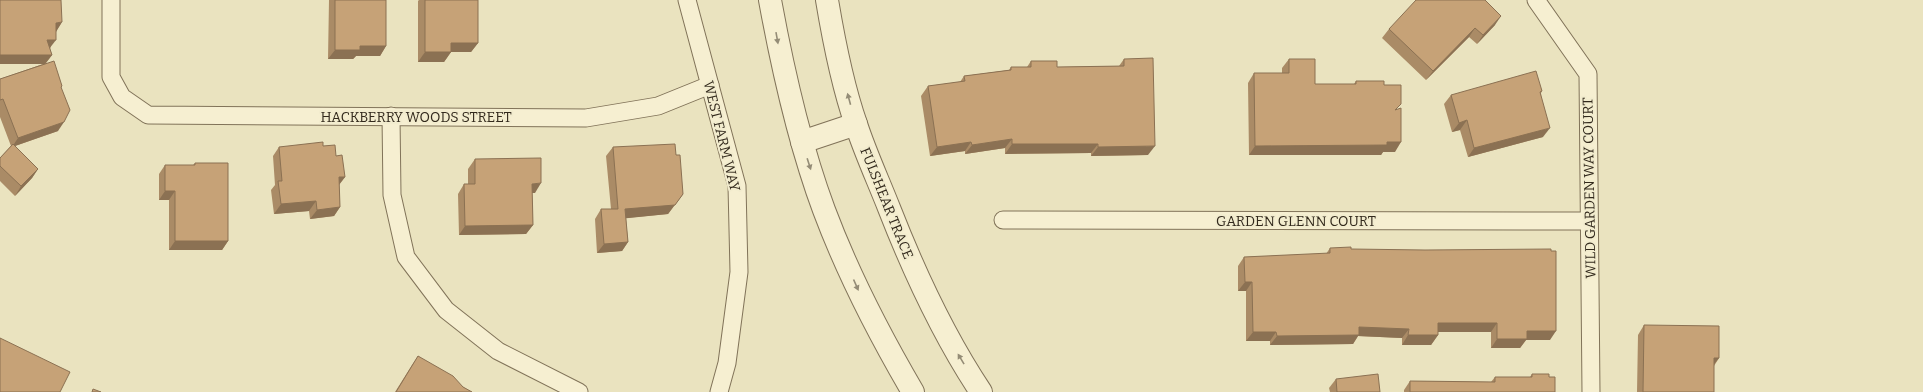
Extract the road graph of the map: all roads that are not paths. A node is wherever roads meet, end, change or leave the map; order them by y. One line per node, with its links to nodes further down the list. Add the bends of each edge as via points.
1 (111, 0): 7 (street, HACKBERRY WOODS STREET, via 111,77 122,97 148,114)
2 (687, 0): 6 (street, WEST FARM WAY)
3 (770, 0): 9 (street, one-way to 9, via 779,51)
4 (827, 0): 8 (street, FULSHEAR TRACE, one-way to 4, via 834,44)
5 (1536, 0): 11 (street, WILD GARDEN WAY COURT, via 1588,74)
6 (710, 85): 7 (street, HACKBERRY WOODS STREET, via 658,106 586,118); 13 (street, WEST FARM WAY, via 737,186 739,272 727,363)
7 (391, 116): 12 (street, via 392,195 406,257 446,310 492,347)
8 (856, 124): 9 (street); 15 (street, FULSHEAR TRACE, one-way to 8, via 940,323 912,266)
9 (802, 142): 14 (street, one-way to 14, via 824,210 857,288)
10 (1003, 220): 11 (street, GARDEN GLENN COURT)
11 (1589, 221): 16 (street, WILD GARDEN WAY COURT)
12 (579, 392)
13 (719, 392)
14 (913, 392)
15 (981, 392)
16 (1591, 392)

